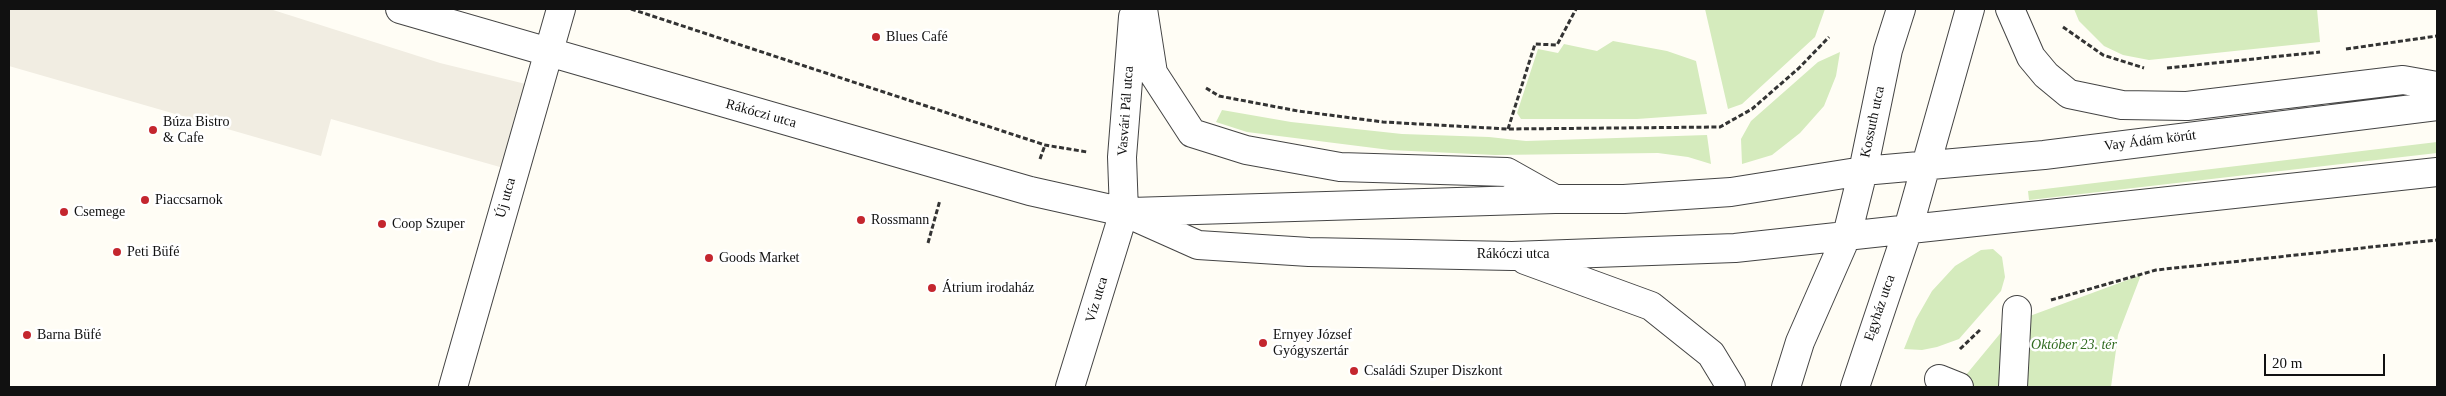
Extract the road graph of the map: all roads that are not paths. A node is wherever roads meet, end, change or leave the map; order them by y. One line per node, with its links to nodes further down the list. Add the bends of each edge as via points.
1 (400, 9): 8 (street, Rákóczi utca)
2 (561, 9): 8 (street, Új utca)
3 (1134, 9): 15 (street, Vasvári Pál utca, via 1122,157)
4 (1143, 9): 14 (street, via 1153,73 1192,133 1246,150 1340,167 1507,172)
5 (1901, 9): 12 (street, Kossuth utca, via 1888,50)
6 (1970, 9): 11 (street)
7 (2010, 9): 9 (street, via 2031,57 2046,75 2070,94 2122,105 2188,106 2403,80)
8 (549, 51): 15 (street, Rákóczi utca, via 1030,192); 20 (street, Új utca)
9 (2437, 86)
10 (2437, 106): 11 (street, Vay Ádám körút, via 2044,155)
11 (1926, 164): 12 (street, Vay Ádám körút); 16 (street)
12 (1863, 171): 14 (street, Rákóczi utca, via 1731,192 1624,199); 17 (street, Kossuth utca)
13 (2437, 172): 16 (street)
14 (1555, 199): 15 (street, Rákóczi utca)
15 (1124, 212): 18 (street, Rákóczi utca, via 1198,246); 21 (street, Víz utca)
16 (1908, 229): 17 (street, Rákóczi utca); 24 (street, Egyház utca)
17 (1847, 235): 18 (street, Rákóczi utca, via 1735,248); 23 (street, via 1800,342)
18 (1512, 256): 22 (street, via 1651,306 1711,354)
19 (2017, 310): 25 (street)
20 (453, 387)
21 (1070, 387)
22 (1731, 387)
23 (1786, 387)
24 (1855, 387)
25 (2013, 387)

